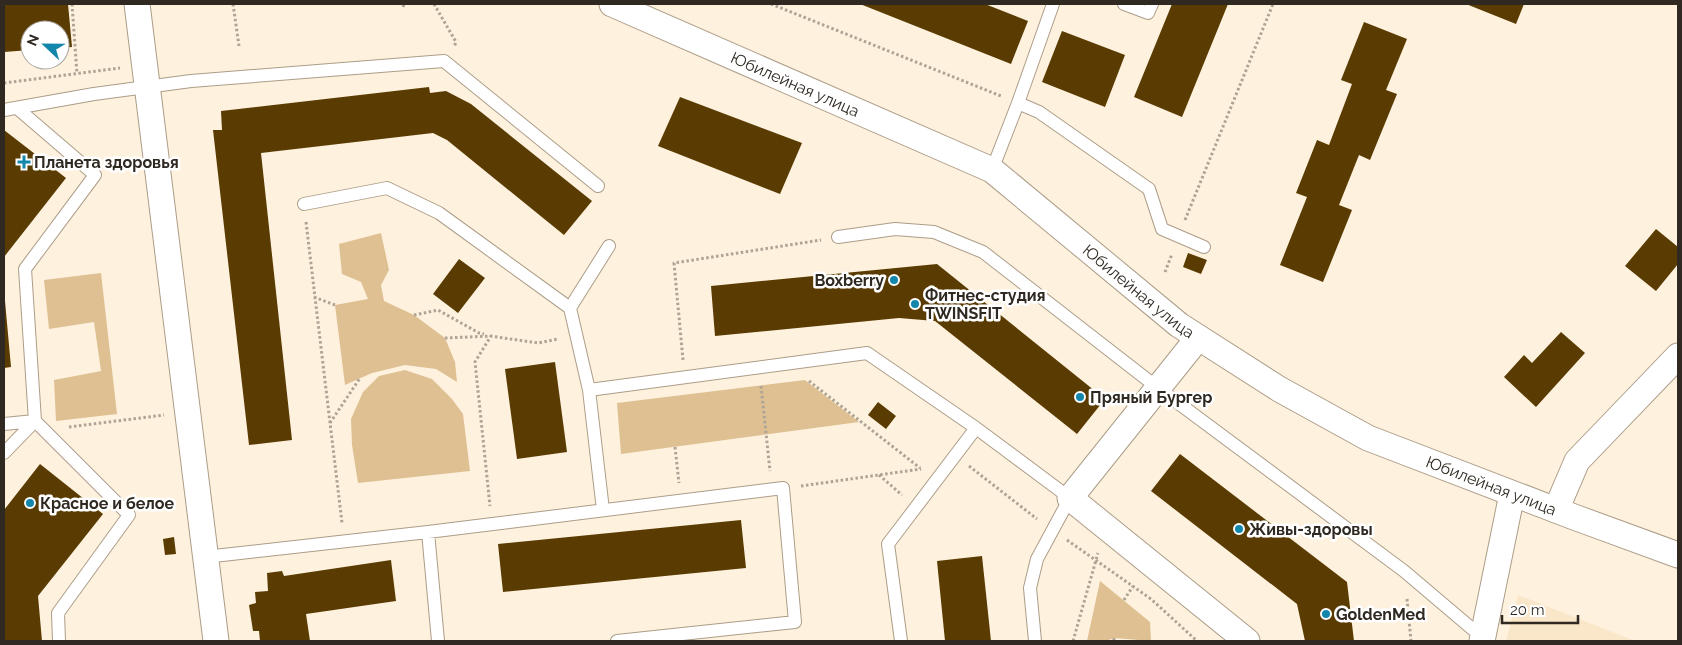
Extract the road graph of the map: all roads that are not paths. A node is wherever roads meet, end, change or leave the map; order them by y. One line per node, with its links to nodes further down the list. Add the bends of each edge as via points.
1 (137, 4): 6 (street)
2 (1054, 4): 7 (lane)
3 (1124, 4): 4 (lane, via 1148,13)
4 (1152, 4)
5 (618, 5): 10 (street, Юбилейная улица)
6 (145, 76): 8 (lane); 11 (lane, via 444,60); 31 (street)
7 (1018, 103): 10 (lane); 15 (lane, via 1039,112 1149,189 1162,229)
8 (17, 108): 9 (lane); 22 (lane, via 94,175 25,269)
9 (4, 110)
10 (992, 170): 17 (street, Юбилейная улица)
11 (598, 186)
12 (304, 204): 16 (lane, via 387,188 439,213)
13 (838, 237): 19 (lane, via 894,229 934,232 983,252)
14 (609, 246): 16 (lane)
15 (1204, 247)
16 (570, 308): 20 (lane)
17 (1198, 338): 19 (street); 25 (street, Юбилейная улица, via 1279,389 1368,438)
18 (1678, 356): 28 (street, via 1577,461)
19 (1158, 388): 26 (street); 32 (lane, via 1404,571)
20 (589, 390): 23 (lane, via 867,353); 27 (lane)
21 (4, 424): 22 (lane)
22 (39, 426): 24 (lane); 33 (lane, via 129,515 58,613)
23 (976, 428): 26 (lane); 37 (lane, via 888,544)
24 (4, 453)
25 (1512, 494): 28 (street, Юбилейная улица); 32 (street)
26 (1070, 498): 38 (lane, via 1037,559 1030,588); 39 (street)
27 (603, 510): 29 (lane); 36 (lane, via 777,489 795,622)
28 (1556, 510): 30 (street, Юбилейная улица)
29 (428, 532): 31 (lane); 35 (lane)
30 (1678, 555)
31 (206, 557): 34 (street)
32 (1482, 640)
33 (60, 641)
34 (216, 641)
35 (438, 641)
36 (617, 641)
37 (901, 641)
38 (1035, 641)
39 (1247, 641)

